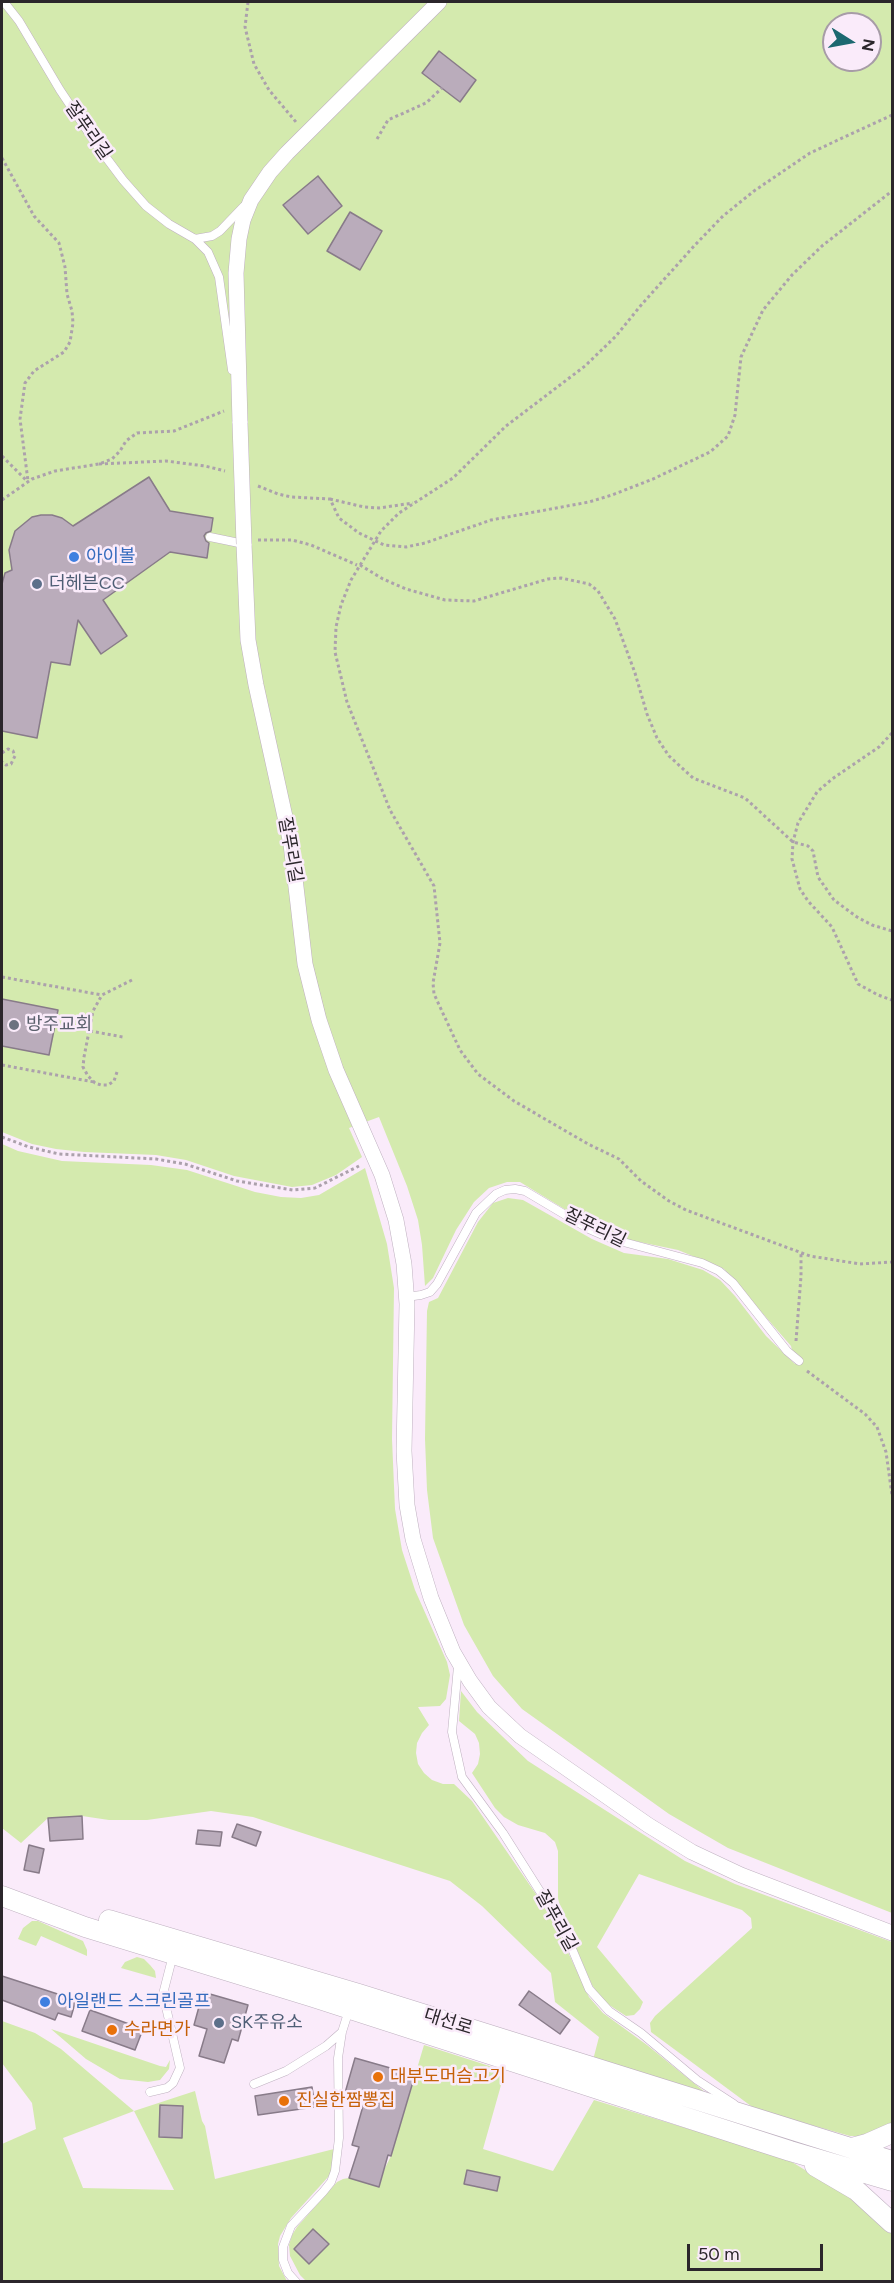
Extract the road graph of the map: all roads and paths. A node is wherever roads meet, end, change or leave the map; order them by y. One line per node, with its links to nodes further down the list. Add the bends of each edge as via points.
1 (4, 2): 11 (lane, 잘푸리길, via 123,180 146,206)
2 (248, 2): 6 (path, via 245,27 254,64 268,90)
3 (439, 2): 6 (street, 잘푸리길)
4 (442, 88): 7 (path, via 426,103 388,120)
5 (892, 115): 21 (path, via 810,153 723,216 585,366 506,426 453,478)
6 (306, 134): 10 (street, 잘푸리길, via 270,172)
7 (377, 139)
8 (2, 158): 17 (path, via 34,216 59,243 73,323 64,352 34,371 25,383 20,419)
9 (892, 191): 23 (path, via 822,246 792,274 763,310 741,357 729,436 710,452 653,479 589,502 491,520 425,543 394,547)
10 (251, 200): 11 (lane, 잘푸리길, via 220,231); 12 (street, 잘푸리길, via 239,239 236,273)
11 (195, 239): 12 (lane, 잘푸리길, via 208,252 219,277 232,370)
12 (239, 388): 13 (street, 잘푸리길)
13 (239, 404): 15 (path, via 174,431 137,433 112,459); 24 (street, 잘푸리길, bridge)
14 (2, 456): 17 (path)
15 (99, 464): 16 (path, via 166,461); 17 (path, via 55,471)
16 (225, 471)
17 (28, 482): 20 (path)
18 (255, 485): 19 (path, via 285,495)
19 (330, 499): 21 (path, via 379,508); 23 (path, via 339,518)
20 (2, 500)
21 (415, 503): 23 (path, via 399,513)
22 (210, 537): 24 (lane)
23 (375, 541): 25 (path)
24 (251, 542): 25 (path, via 292,540); 41 (street, 잘푸리길, via 248,640 291,844 305,964 336,1070)
25 (358, 565): 29 (path, via 406,589 445,600 474,601 548,579 589,584 598,591 615,619 647,714 669,756 693,778 745,798); 42 (path, via 336,627 340,677 390,810 434,886 440,943 434,994 468,1063 514,1101 619,1159 669,1201)
26 (892, 733): 29 (path, via 817,792 798,823)
27 (2, 753): 28 (path, via 8,749 15,756 11,764)
28 (2, 762)
29 (793, 842): 30 (path, via 813,851 818,877 847,911); 34 (path, via 792,859 800,889 832,927 858,984)
30 (892, 931)
31 (2, 977): 33 (path)
32 (134, 979): 33 (path)
33 (102, 995): 35 (path, via 93,1011)
34 (892, 1000)
35 (89, 1031): 36 (path); 39 (path, via 83,1067)
36 (123, 1037)
37 (2, 1065): 39 (path)
38 (117, 1072): 39 (path, via 108,1085)
39 (95, 1083)
40 (2, 1137): 41 (path, via 59,1154 156,1159 237,1181 293,1190 315,1188 339,1178)
41 (373, 1155): 44 (street, 잘푸리길, via 396,1220)
42 (801, 1253): 43 (path, via 860,1264); 45 (path, via 795,1334)
43 (892, 1262)
44 (406, 1297): 45 (lane, 잘푸리길, via 430,1292 476,1213 496,1194 515,1189 612,1239 719,1271); 47 (street, 잘푸리길, via 407,1505 431,1598)
45 (799, 1361): 46 (path, via 877,1427 886,1452)
46 (892, 1496)
47 (459, 1662): 50 (street, 잘푸리길, via 489,1707 520,1737 666,1836 741,1875); 56 (lane, 잘푸리길, via 452,1732 462,1777 553,1912 589,1989 609,2011 697,2080)
48 (2, 1889): 56 (street, 대선로, via 359,1994)
49 (2, 1896): 51 (street, 대선로)
50 (892, 1933)
51 (173, 1954): 52 (street, 대선로); 55 (lane, via 163,1994 180,2068 173,2084)
52 (350, 2009): 53 (lane); 59 (street, 대선로)
53 (342, 2032): 54 (lane, via 286,2071); 63 (lane, via 338,2058 338,2158 331,2182 291,2226 283,2247 288,2273)
54 (254, 2084)
55 (150, 2092)
56 (758, 2118): 58 (street, 대선로)
57 (892, 2133): 58 (street)
58 (852, 2148): 60 (street, 대선로)
59 (790, 2151): 61 (street, 대선로); 62 (street, via 856,2190)
60 (892, 2161)
61 (892, 2181)
62 (892, 2223)
63 (296, 2282)

